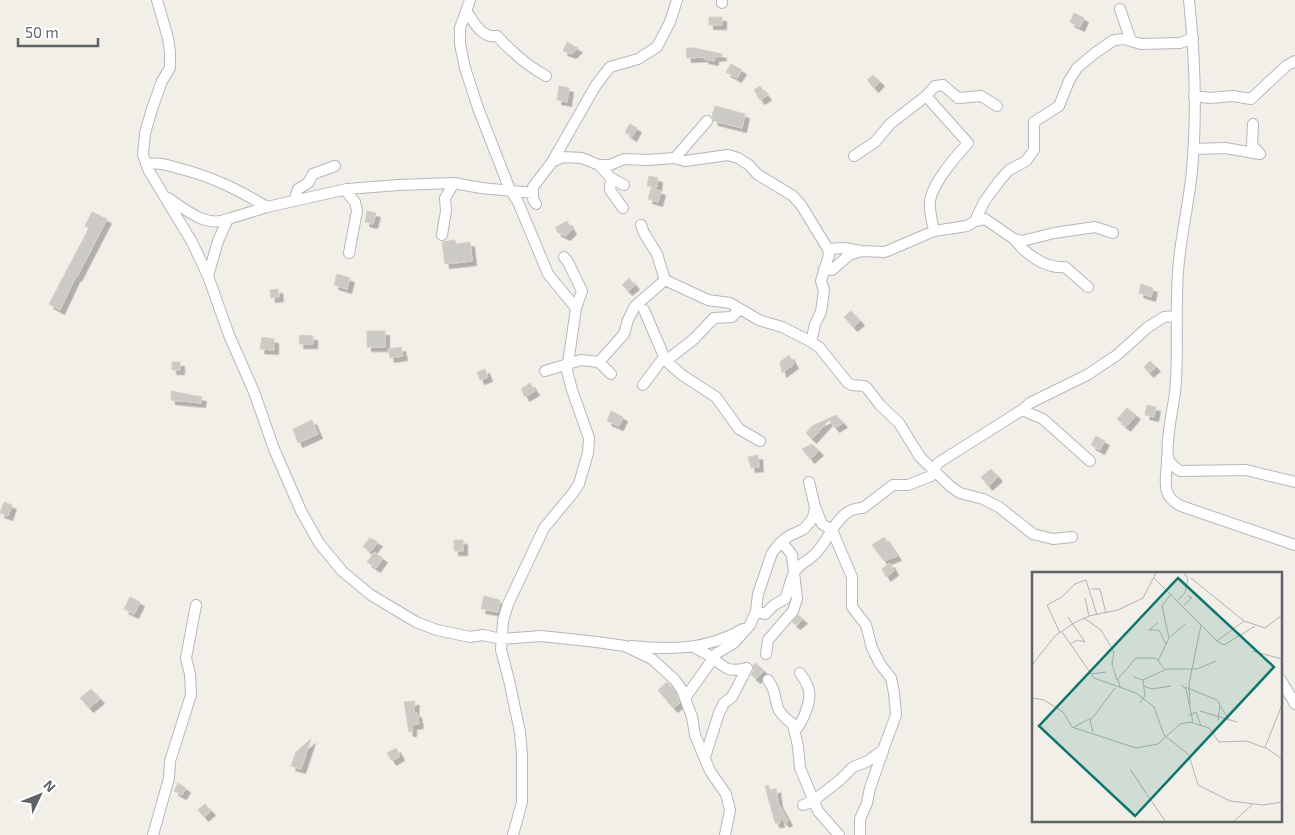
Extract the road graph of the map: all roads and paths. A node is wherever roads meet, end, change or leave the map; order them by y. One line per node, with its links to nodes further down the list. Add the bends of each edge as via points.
1 (157, 0): 20 (street, via 168,38 170,68 145,133 143,155)
2 (470, 0): 6 (street)
3 (677, 0): 19 (street, via 657,47 638,59 610,67 596,85)
4 (1189, 0): 7 (street)
5 (1120, 9): 8 (street)
6 (467, 12): 10 (street, via 482,32 491,37 497,36 516,55); 27 (street, via 460,28 465,68)
7 (1192, 38): 8 (street, via 1180,43 1141,44); 12 (street)
8 (1131, 41): 35 (street, via 1114,40 1077,68 1059,106 1034,122 1034,150 1026,161 1009,170 1000,180)
9 (1295, 61): 12 (street, via 1251,99)
10 (546, 76)
11 (926, 96): 13 (street, via 935,86 943,85 958,98 981,96); 17 (street, via 890,124 875,142); 37 (street, via 968,143 946,169 930,198)
12 (1194, 96): 16 (street)
13 (996, 106)
14 (706, 121): 18 (street)
15 (1253, 124): 16 (street, via 1252,145 1260,154 1225,148)
16 (1193, 149): 52 (street, via 1191,186 1179,253)
17 (854, 156)
18 (675, 158): 21 (street, via 624,159 610,165); 41 (street, via 685,161 728,154 738,158 793,196)
19 (552, 162): 21 (street, via 563,157 582,158); 28 (street, via 532,187)
20 (146, 164): 29 (street); 32 (street, via 158,162 197,173)
21 (599, 165): 23 (street)
22 (336, 166): 30 (street, via 313,174 308,183 298,189)
23 (610, 178): 25 (street); 33 (street, via 610,190)
24 (454, 183): 26 (street); 27 (street); 39 (street, via 445,198)
25 (624, 185)
26 (345, 190): 30 (street); 43 (street, via 355,202 357,211)
27 (510, 190): 28 (street); 49 (street, via 548,274)
28 (533, 193): 31 (street)
29 (165, 197): 34 (street, via 208,221); 46 (street)
30 (294, 201): 32 (street)
31 (536, 204)
32 (267, 206): 34 (street)
33 (623, 208)
34 (228, 219): 46 (street)
35 (975, 221): 37 (street, via 967,226); 40 (street, via 985,219)
36 (641, 225): 47 (street, via 657,254)
37 (934, 231): 42 (street, via 885,252)
38 (1113, 233): 40 (street, via 1095,227)
39 (442, 235)
40 (1014, 239): 48 (street, via 1026,253 1059,268 1065,267)
41 (828, 249): 42 (street); 45 (street)
42 (861, 251): 45 (street, via 849,255 832,270)
43 (349, 253)
44 (564, 257): 49 (street, via 577,280 573,287)
45 (824, 269): 53 (street, via 821,312)
46 (208, 276): 76 (street, via 274,449 309,527 331,559 356,584 416,622 470,637)
47 (665, 280): 50 (street, via 708,300 730,303); 55 (street, via 635,306 624,334)
48 (1088, 287)
49 (573, 304): 56 (street, via 576,318)
50 (740, 309): 53 (street); 54 (street, via 732,317 714,318 694,339)
51 (644, 310): 54 (street)
52 (1176, 316): 60 (street, via 1164,316 1087,375); 62 (street, via 1176,383)
53 (811, 342): 64 (street, via 819,347 848,383 867,388 899,423 920,457)
54 (665, 359): 59 (street); 61 (street, via 682,375 716,397 739,429)
55 (599, 362): 56 (street, via 581,360); 58 (street)
56 (569, 363): 57 (street); 76 (street, via 572,390 589,438 588,453 574,493 538,539 508,604)
57 (545, 371)
58 (612, 374)
59 (643, 385)
60 (1022, 410): 63 (street, via 1043,419); 64 (street, via 938,463)
61 (760, 441)
62 (1167, 454): 66 (street, via 1173,466 1180,471 1246,470); 71 (street, via 1166,493 1171,501)
63 (1090, 461)
64 (934, 470): 68 (street, via 931,476 921,481 893,485 863,508 838,520); 69 (street, via 960,493 999,506 1033,534 1053,539)
65 (809, 482): 67 (street)
66 (1295, 482)
67 (815, 507): 68 (street, via 822,524); 70 (street, via 813,518 804,529)
68 (832, 530): 72 (street, via 814,556); 87 (street, via 852,577 852,607 866,625 872,648 891,678 896,715)
69 (1072, 537)
70 (782, 542): 72 (street, via 792,555); 74 (street, via 772,553 766,568)
71 (1295, 545)
72 (794, 571): 74 (street, via 786,599 765,614); 79 (street, via 797,599 793,611 768,640)
73 (196, 605): 91 (street, via 186,658 191,695 170,760 169,778)
74 (756, 611): 75 (street)
75 (750, 625): 78 (street, via 709,645); 80 (street, via 734,643)
76 (501, 638): 77 (street, via 541,636); 92 (street, via 522,755 522,802)
77 (625, 646): 78 (street); 84 (street, via 652,659 675,680)
78 (694, 646): 80 (street)
79 (766, 654)
80 (713, 658): 84 (street); 88 (street, via 723,668 734,671 747,668 732,697 719,713)
81 (800, 673): 86 (street, via 809,688 809,698)
82 (768, 680): 86 (street, via 774,688 777,707 782,716 793,724)
83 (1282, 682): 85 (street)
84 (685, 698): 88 (street)
85 (1295, 704)
86 (795, 731): 89 (street, via 800,768)
87 (883, 750): 89 (street, via 853,768); 95 (street, via 860,819)
88 (704, 757): 93 (street, via 729,800)
89 (814, 800): 90 (street); 94 (street, via 818,811)
90 (803, 805)
91 (153, 835)
92 (513, 835)
93 (725, 835)
94 (839, 835)
95 (860, 835)

